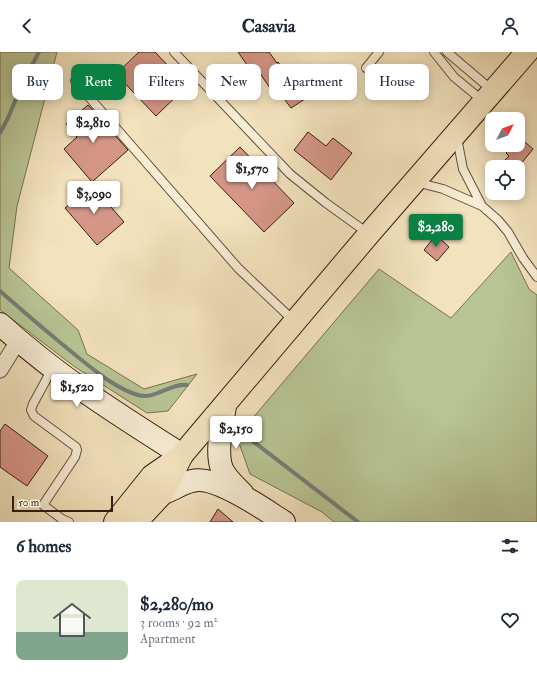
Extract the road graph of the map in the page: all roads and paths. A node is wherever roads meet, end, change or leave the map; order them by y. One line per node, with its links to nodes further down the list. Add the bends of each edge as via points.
1 (174, 52): 12 (lane, via 290,174)
2 (379, 52): 6 (lane)
3 (434, 52): 7 (lane, via 454,77)
4 (447, 52): 7 (lane)
5 (527, 52): 7 (highway)
6 (369, 64)
7 (489, 97): 9 (highway)
8 (92, 100): 14 (lane, via 238,268)
9 (457, 134): 10 (highway); 11 (lane, via 463,169)
10 (415, 182): 11 (lane, via 443,189); 12 (highway)
11 (482, 206): 13 (lane, via 508,232)
12 (369, 234): 14 (highway)
13 (537, 277)
14 (295, 321): 19 (highway)
15 (0, 324): 16 (street)
16 (18, 341): 17 (street); 18 (street)
17 (52, 369): 20 (street); 23 (lane, via 31,410 34,416 77,450 43,505)
18 (0, 370)
19 (225, 404): 20 (highway); 22 (street, via 220,461 231,482)
20 (182, 455): 21 (highway); 24 (highway, via 152,476)
21 (163, 493): 22 (street, via 192,480 200,480); 25 (highway)
22 (247, 498): 26 (street)
23 (65, 521)
24 (114, 522)
25 (136, 522)
26 (284, 522)

